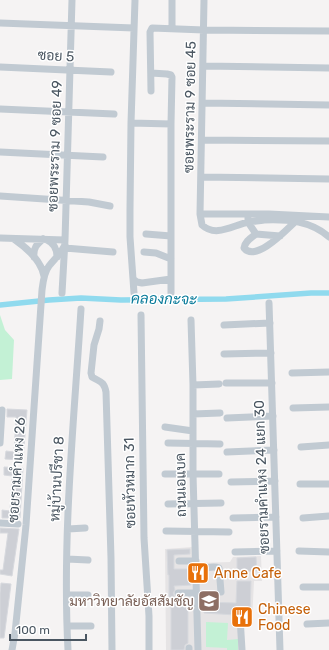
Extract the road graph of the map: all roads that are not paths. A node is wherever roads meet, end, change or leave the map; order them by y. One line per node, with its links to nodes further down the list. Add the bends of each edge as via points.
1 (72, 0): 6 (street, ซอยพระราม 9 ซอย 49)
2 (135, 0): 7 (street)
3 (172, 0): 8 (street)
4 (204, 0): 9 (street, ซอยพระราม 9 ซอย 45)
5 (0, 23): 6 (street)
6 (71, 26): 7 (street); 14 (street, ซอยพระราม 9 ซอย 49)
7 (134, 28): 23 (street)
8 (172, 28): 9 (street); 16 (street, via 150,29)
9 (204, 30): 10 (street); 12 (street, ซอยพระราม 9 ซอย 45)
10 (329, 31)
11 (0, 66): 14 (street, ซอย 5)
12 (203, 66): 13 (street); 18 (street, ซอยพระราม 9 ซอย 45)
13 (329, 68)
14 (70, 70): 15 (street, ซอย 5); 21 (street, ซอยพระราม 9 ซอย 49)
15 (111, 72)
16 (151, 73): 17 (street); 24 (street, via 168,74 172,77)
17 (151, 91)
18 (203, 103): 19 (street); 25 (street, ซอยพระราม 9 ซอย 45)
19 (329, 105)
20 (0, 109): 21 (street)
21 (69, 112): 22 (street); 28 (street, ซอยพระราม 9 ซอย 49)
22 (114, 114)
23 (131, 123): 24 (street); 56 (street, via 130,237)
24 (171, 124): 43 (street)
25 (202, 140): 26 (street); 30 (street, ซอยพระราม 9 ซอย 45)
26 (329, 141)
27 (0, 152): 28 (street)
28 (67, 156): 29 (street); 33 (street, ซอยพระราม 9 ซอย 49)
29 (103, 157)
30 (201, 177): 31 (street); 35 (street, ซอยพระราม 9 ซอย 45)
31 (329, 179)
32 (0, 196): 33 (street)
33 (66, 200): 34 (street); 49 (street, ซอยพระราม 9 ซอย 49)
34 (110, 206)
35 (200, 214): 38 (street); 38 (street, via 202,225 215,231 230,228)
36 (309, 216): 37 (street); 38 (street, via 269,214); 40 (street)
37 (329, 217)
38 (248, 218): 39 (street); 42 (street)
39 (296, 221): 40 (street); 44 (street)
40 (309, 225): 45 (street)
41 (146, 234): 43 (street)
42 (256, 234): 44 (street); 44 (street, via 244,244 246,251 255,252 267,247)
43 (171, 236): 54 (street)
44 (280, 236)
45 (329, 237)
46 (0, 238): 47 (street)
47 (14, 239): 48 (street); 52 (street)
48 (45, 240): 49 (street); 52 (street, via 39,242 35,248); 53 (street, via 55,248)
49 (65, 244): 50 (street); 53 (street); 58 (street, ซอยพระราม 9 ซอย 49)
50 (113, 252)
51 (144, 252): 54 (street, via 156,253)
52 (34, 257): 55 (street)
53 (57, 257): 55 (street)
54 (171, 259): 57 (street)
55 (44, 276): 133 (street, ซอยรามคำแหง 26, via 26,525)
56 (133, 279): 57 (street, via 142,283); 59 (street)
57 (171, 279): 60 (street)
58 (62, 293)
59 (134, 293)
60 (171, 293)
61 (269, 303): 66 (street, ซอยรามคำแหง 24 แยก 30)
62 (81, 309): 108 (street, หมู่บ้านปรีชา 8)
63 (141, 315): 136 (street, ซอยหัวหมาก 31, via 144,538)
64 (191, 320): 73 (street, ถนนเอแบค)
65 (100, 321): 135 (street, via 91,373 92,377 102,382 106,392)
66 (270, 323): 67 (street); 68 (street, ซอยรามคำแหง 24 แยก 30)
67 (224, 325)
68 (271, 352): 69 (street); 72 (street, ซอยรามคำแหง 24 แยก 30)
69 (224, 354)
70 (329, 372): 71 (street)
71 (292, 373)
72 (272, 383): 73 (street); 79 (street, ซอยรามคำแหง 24 แยก 30)
73 (193, 385): 78 (street, ถนนเอแบค)
74 (329, 407): 75 (street)
75 (293, 408)
76 (2, 410): 83 (street)
77 (220, 413): 78 (street)
78 (193, 414): 82 (street, ถนนเอแบค)
79 (273, 416): 80 (street); 89 (street, ซอยรามคำแหง 24 แยก 30)
80 (227, 418)
81 (165, 427): 82 (street)
82 (193, 431): 85 (street, ถนนเอแบค)
83 (0, 443)
84 (168, 443): 85 (street)
85 (193, 444): 86 (street); 92 (street, ถนนเอแบค)
86 (220, 444)
87 (329, 445): 88 (street)
88 (301, 447)
89 (274, 450): 90 (street); 94 (street, ซอยรามคำแหง 24 แยก 30)
90 (227, 452)
91 (165, 474): 92 (street)
92 (193, 474): 93 (street); 98 (street, ถนนเอแบค)
93 (219, 474)
94 (275, 481): 95 (street); 102 (street, ซอยรามคำแหง 24 แยก 30)
95 (231, 482)
96 (300, 484): 97 (street)
97 (329, 484)
98 (194, 503): 99 (street); 100 (street); 110 (street, ถนนเอแบค)
99 (221, 503)
100 (168, 504)
101 (329, 516): 104 (street)
102 (276, 517): 103 (street); 112 (street, ซอยรามคำแหง 24 แยก 30)
103 (233, 518)
104 (303, 518)
105 (0, 523): 106 (street)
106 (18, 524)
107 (85, 528): 108 (street)
108 (68, 529): 116 (street, หมู่บ้านปรีชา 8)
109 (166, 532): 110 (street)
110 (195, 532): 111 (street); 119 (street, ถนนเอแบค)
111 (229, 532)
112 (277, 551): 113 (street); 139 (street, ซอยรามคำแหง 24 แยก 30)
113 (235, 552)
114 (299, 552): 115 (street)
115 (329, 552)
116 (67, 559): 117 (street); 127 (street, หมู่บ้านปรีชา 8)
117 (88, 560)
118 (179, 561): 119 (street)
119 (196, 561): 120 (street, ถนนเอแบค)
120 (196, 570): 123 (street, ถนนเอแบค); 124 (street, via 219,568)
121 (303, 587): 122 (street)
122 (329, 587)
123 (197, 592): 125 (street); 137 (street, ถนนเอแบค)
124 (221, 592)
125 (178, 593)
126 (88, 594): 127 (street)
127 (67, 595): 131 (street, หมู่บ้านปรีชา 8)
128 (240, 617): 138 (street)
129 (329, 623): 130 (street)
130 (307, 624)
131 (67, 626): 132 (street); 134 (street, หมู่บ้านปรีชา 8)
132 (91, 626)
133 (12, 650)
134 (68, 650)
135 (112, 650)
136 (149, 650)
137 (198, 650)
138 (242, 650)
139 (280, 650)

